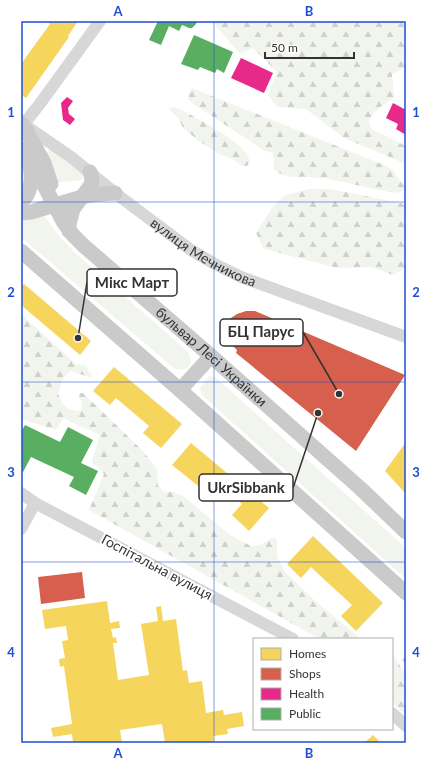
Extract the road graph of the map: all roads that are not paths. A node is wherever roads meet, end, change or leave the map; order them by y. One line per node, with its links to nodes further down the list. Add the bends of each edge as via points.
1 (100, 21): 2 (street)
2 (22, 124): 4 (street, вулиця Мечникова); 8 (main road, via 44,163)
3 (24, 154): 7 (main road, via 30,167 31,181 29,193); 8 (main road, бульвар Лесі Українки, via 37,172)
4 (90, 172): 5 (street, вулиця Мечникова); 6 (main road, via 91,185)
5 (115, 193): 6 (main road); 12 (street, вулиця Мечникова, via 191,250 241,277)
6 (83, 197): 8 (main road); 10 (main road, via 73,208)
7 (21, 202)
8 (54, 205): 9 (main road); 10 (main road, бульвар Лесі Українки)
9 (21, 213)
10 (70, 230): 13 (main road, бульвар Лесі Українки, via 89,250)
11 (21, 251): 14 (main road)
12 (406, 337)
13 (211, 356): 14 (main road); 18 (main road, бульвар Лесі Українки)
14 (180, 390): 19 (main road)
15 (21, 493): 16 (street, Госпітальна вулиця)
16 (35, 503): 17 (street); 20 (street, Госпітальна вулиця)
17 (21, 529)
18 (406, 532)
19 (406, 593)
20 (291, 638)
21 (393, 713): 22 (street)
22 (406, 726)

